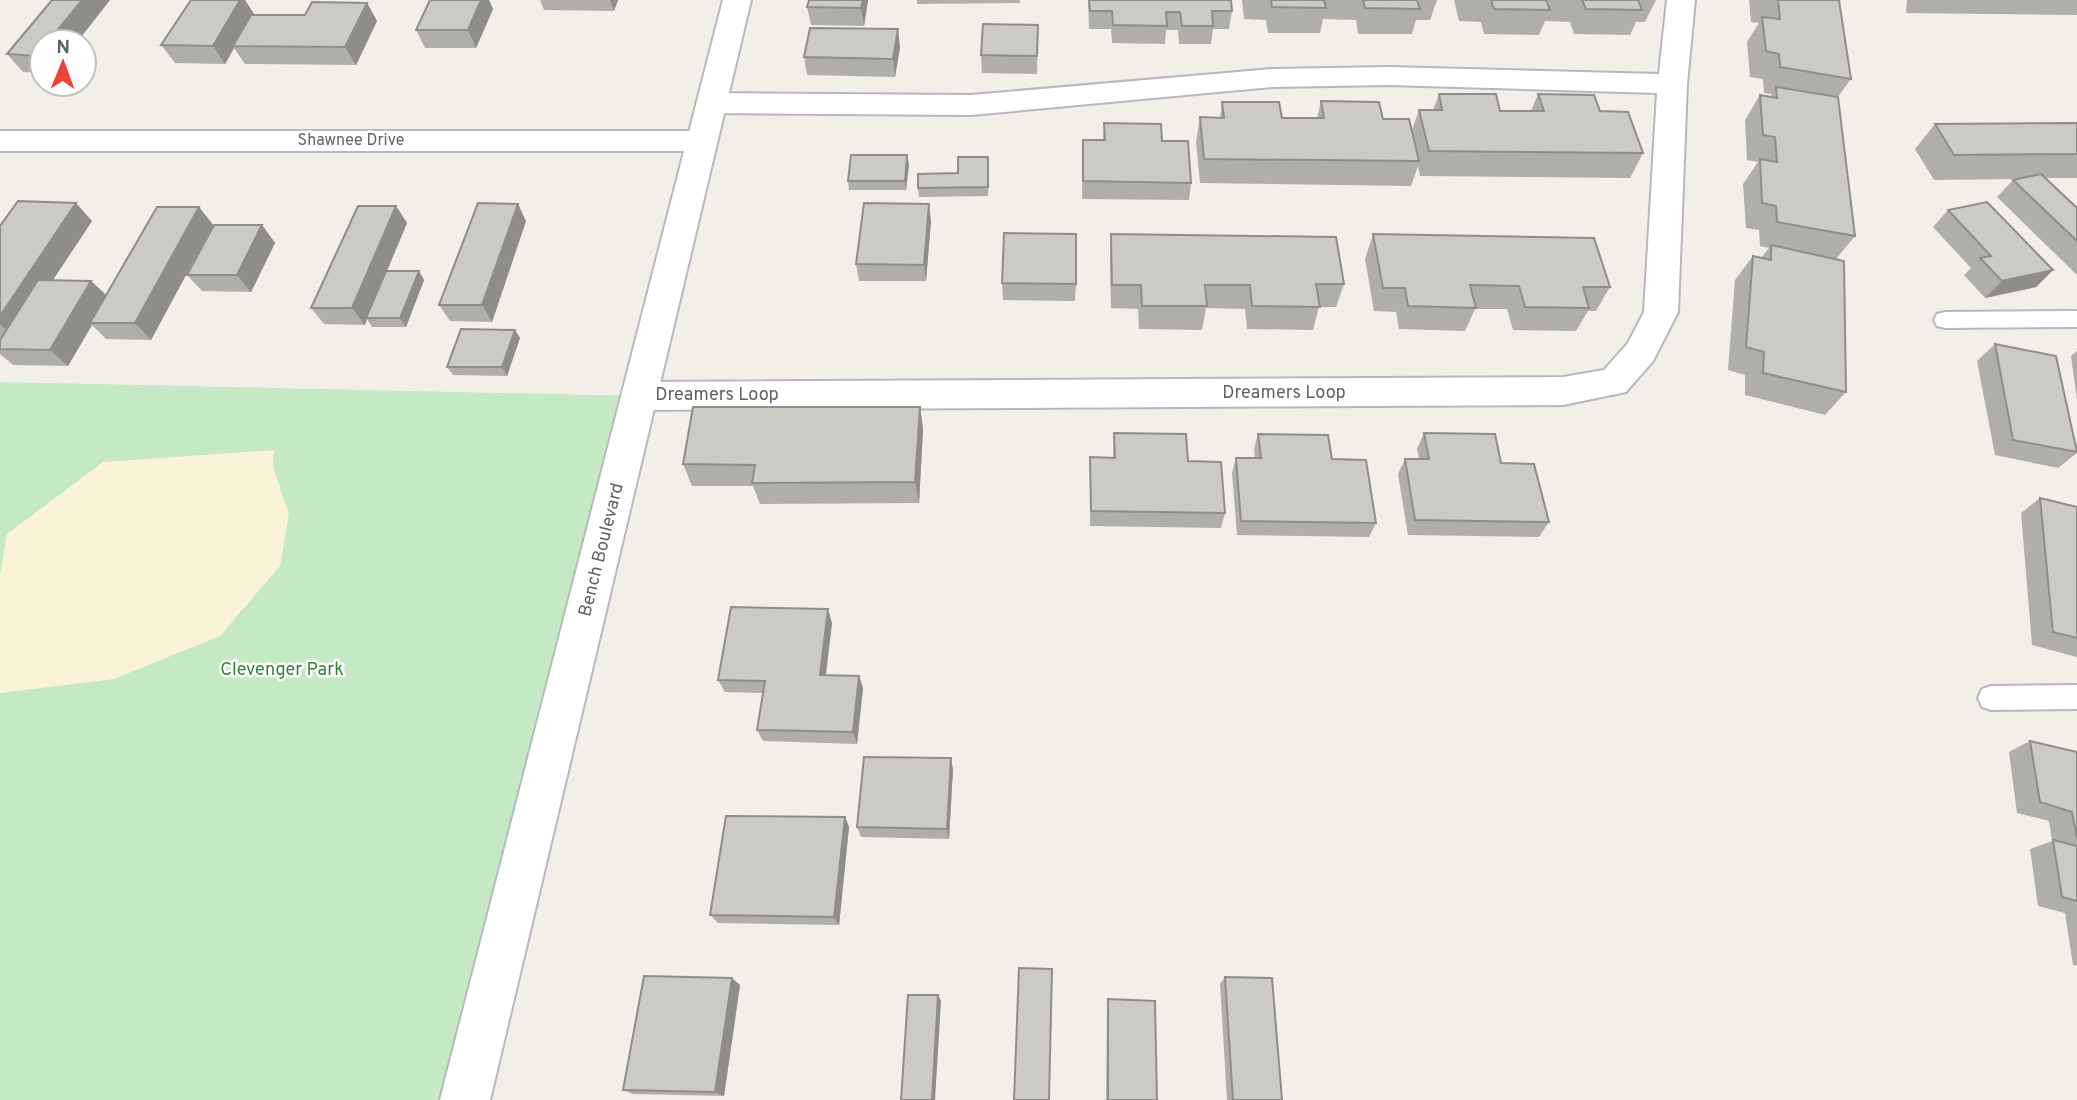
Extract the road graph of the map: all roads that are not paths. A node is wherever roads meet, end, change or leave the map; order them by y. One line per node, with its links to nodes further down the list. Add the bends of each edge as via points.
1 (737, 0): 4 (street, Bench Boulevard)
2 (1681, 0): 3 (street, Dreamers Loop)
3 (1672, 84): 4 (street, via 1388,76 1286,78 971,105); 9 (street, Dreamers Loop, via 1661,312 1641,352 1614,382 1563,391)
4 (711, 103): 6 (street, Bench Boulevard)
5 (0, 141): 6 (street, Shawnee Drive)
6 (702, 141): 9 (street, Bench Boulevard)
7 (2077, 319): 8 (lane)
8 (1945, 320)
9 (640, 396): 12 (street, Bench Boulevard)
10 (2077, 697): 11 (lane)
11 (1991, 698)
12 (465, 1100)

